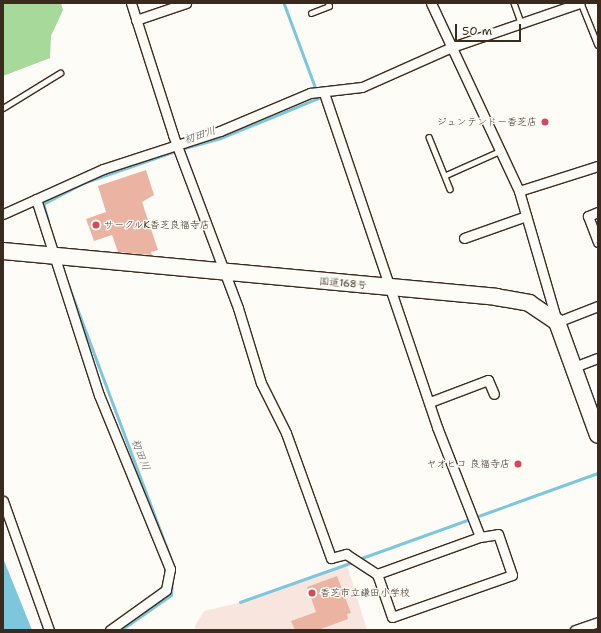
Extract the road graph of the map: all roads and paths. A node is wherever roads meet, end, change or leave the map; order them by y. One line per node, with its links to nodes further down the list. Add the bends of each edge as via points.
1 (131, 3): 8 (street)
2 (186, 3): 8 (street)
3 (328, 3): 7 (lane, via 330,6)
4 (431, 3): 11 (street)
5 (514, 3): 9 (lane)
6 (581, 3): 9 (street); 10 (lane)
7 (311, 13)
8 (136, 20): 16 (street)
9 (521, 22): 11 (street)
10 (598, 45)
11 (452, 47): 13 (street, via 362,87); 17 (street)
12 (60, 73): 14 (lane)
13 (324, 93): 16 (street, via 310,93); 31 (street)
14 (3, 108)
15 (429, 137): 19 (lane)
16 (179, 148): 22 (street, via 103,169); 30 (street)
17 (500, 151): 19 (lane); 21 (street)
18 (598, 166): 21 (street)
19 (446, 175): 20 (lane)
20 (450, 189)
21 (518, 191): 25 (street)
22 (36, 199): 24 (street); 29 (street)
23 (598, 212): 27 (street, via 588,216)
24 (3, 214)
25 (526, 216): 26 (street); 33 (street)
26 (464, 238)
27 (598, 242)
28 (3, 251): 29 (highway, 国道168号)
29 (54, 256): 30 (highway, 国道168号); 44 (street, via 99,395 170,569 166,590)
30 (224, 272): 31 (highway, 国道168号); 41 (street, via 261,383 286,433 331,558 346,554)
31 (389, 287): 33 (highway, 国道168号, via 518,300 542,309); 37 (street)
32 (598, 306): 33 (street)
33 (557, 322): 35 (highway, 国道168号)
34 (598, 358): 35 (street)
35 (574, 367): 38 (highway, 国道168号)
36 (494, 394): 37 (street, via 488,380)
37 (430, 402): 40 (street)
38 (598, 435)
39 (3, 501): 43 (street)
40 (480, 537): 41 (street); 41 (street, via 498,534 512,574 392,617)
41 (377, 574)
42 (598, 622): 45 (street)
43 (49, 630)
44 (110, 630)
45 (575, 630)

